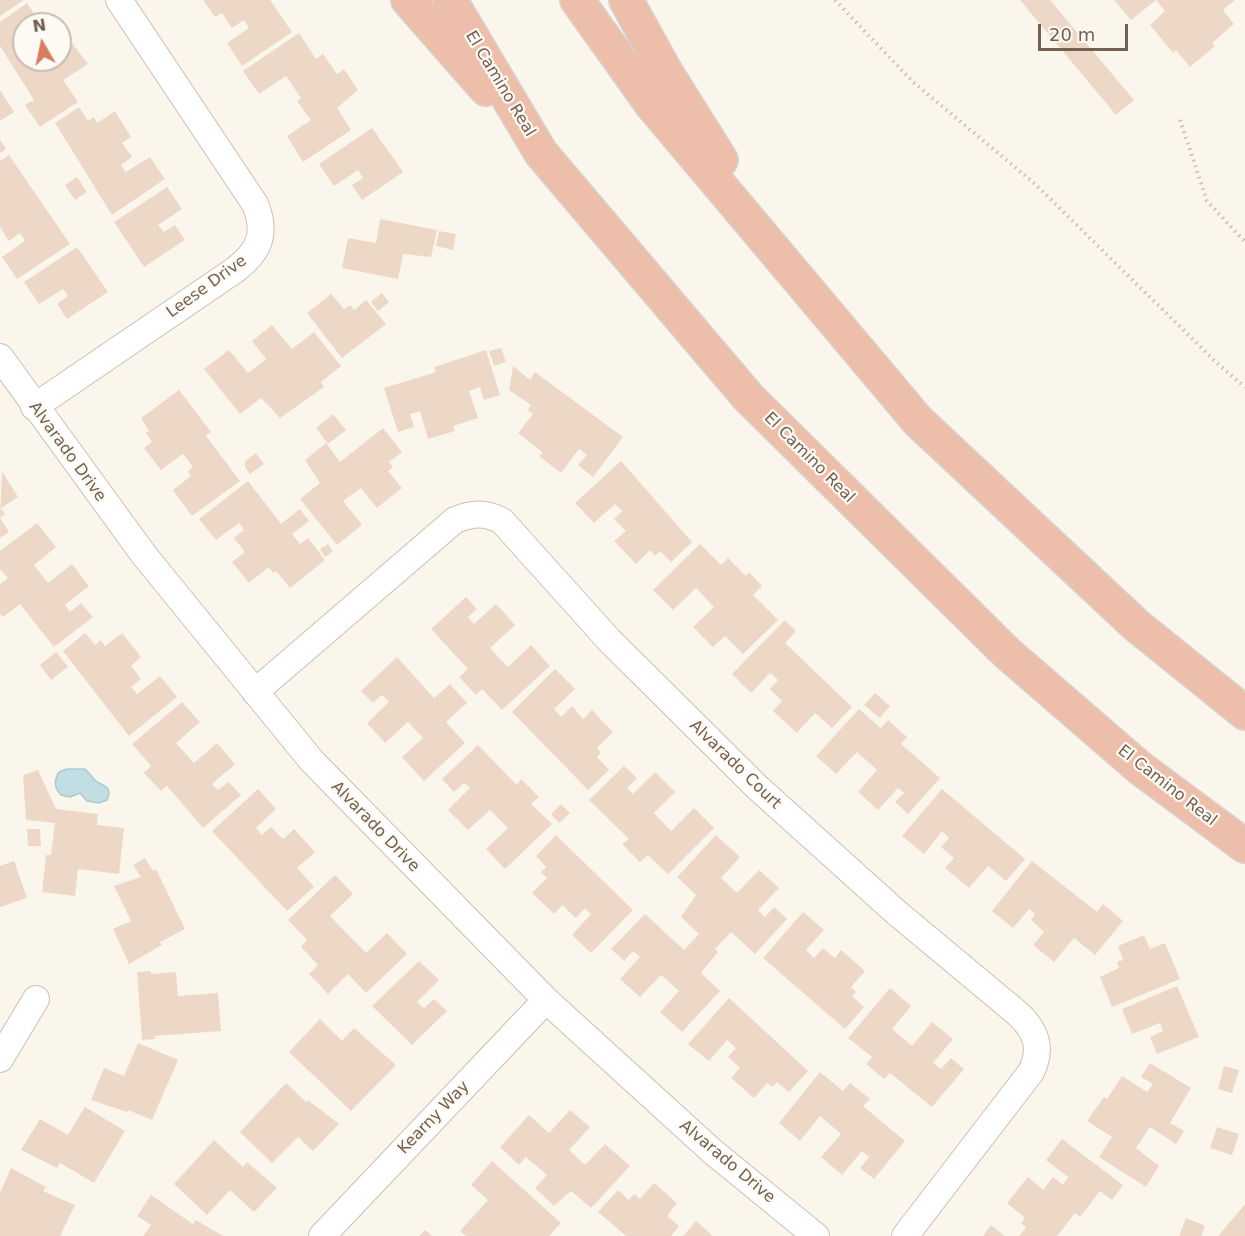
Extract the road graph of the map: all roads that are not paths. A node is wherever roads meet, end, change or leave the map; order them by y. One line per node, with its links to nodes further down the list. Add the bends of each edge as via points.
1 (119, 0): 9 (street, Leese Drive, via 255,204 262,227 261,239 248,260 235,270)
2 (408, 0): 6 (highway)
3 (450, 0): 6 (highway, El Camino Real)
4 (577, 0): 7 (highway, via 652,105)
5 (626, 0): 7 (highway, via 663,69)
6 (541, 153): 12 (highway, El Camino Real, via 748,397 1007,653 1140,768)
7 (786, 266): 11 (highway, via 918,421 1136,625)
8 (0, 357): 9 (street, Alvarado Drive)
9 (34, 407): 10 (street, Alvarado Drive, via 144,555)
10 (255, 692): 14 (street, Alvarado Drive, via 373,826); 18 (street, Alvarado Court, via 455,520 477,514 502,521 609,640 757,787 1034,1032 1038,1050 1031,1072)
11 (1245, 713)
12 (1245, 846)
13 (36, 999): 15 (street)
14 (546, 1000): 16 (street, Kearny Way); 17 (street, Alvarado Drive, via 713,1152)
15 (0, 1059)
16 (322, 1236)
17 (816, 1236)
18 (904, 1236)

